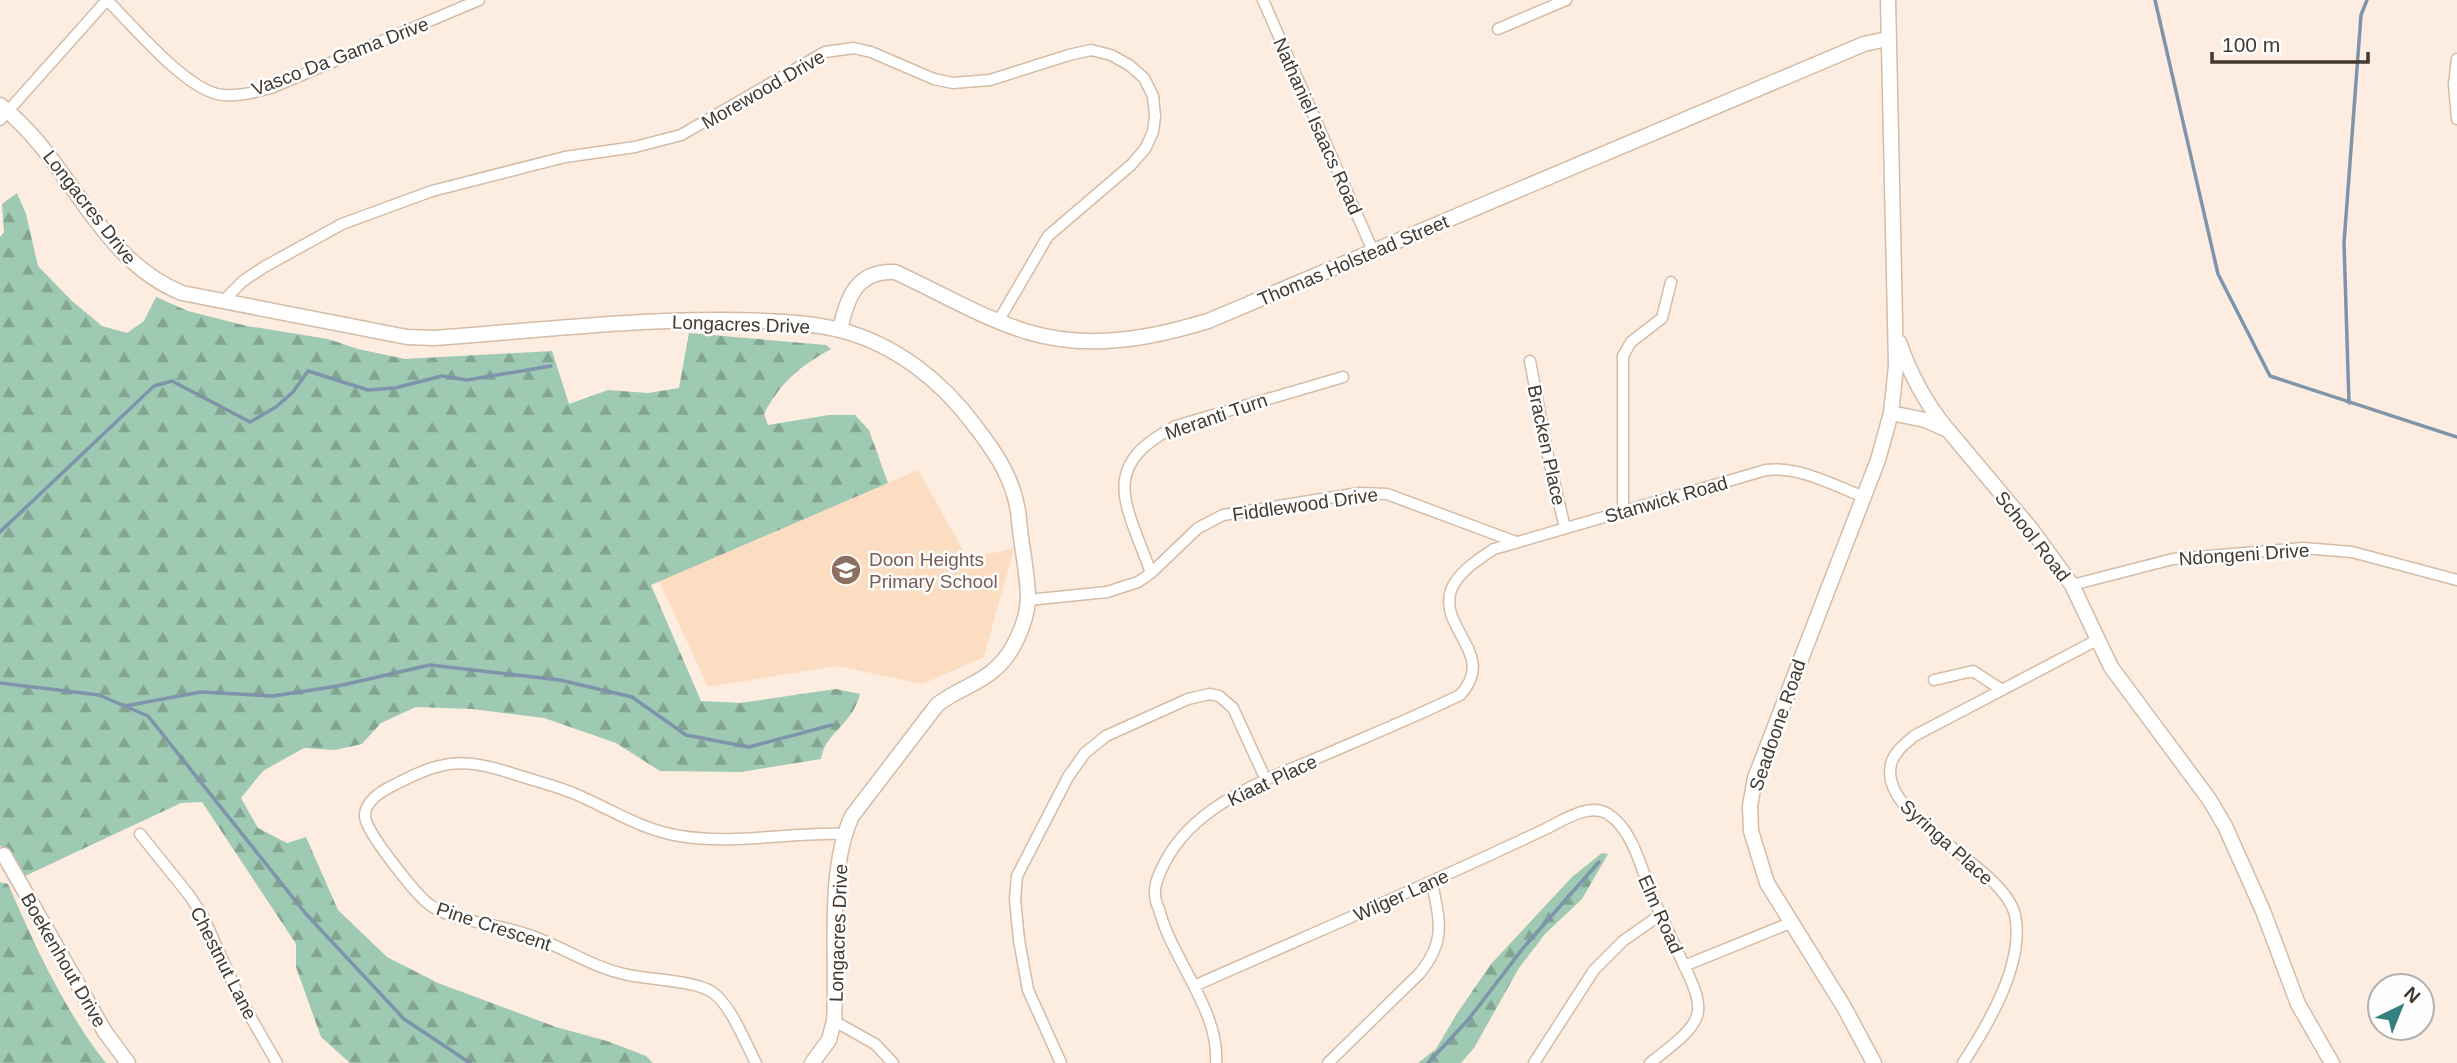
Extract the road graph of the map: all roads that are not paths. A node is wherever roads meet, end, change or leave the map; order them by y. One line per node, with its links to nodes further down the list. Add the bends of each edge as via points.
1 (107, 0): 2 (street, Vasco Da Gama Drive, via 184,75 218,94 236,95 271,88); 9 (street)
2 (479, 0)
3 (1263, 0): 11 (street, Nathaniel Isaacs Road)
4 (1566, 0): 6 (street)
5 (1888, 0): 7 (street)
6 (1498, 29)
7 (1887, 39): 11 (street, Thomas Holstead Street, via 1864,44); 16 (street)
8 (2457, 58): 10 (street)
9 (3, 112): 13 (street, Longacres Drive, via 30,131 139,269 182,293)
10 (2457, 118)
11 (1373, 251): 14 (street, Thomas Holstead Street, via 1208,321 1144,337 1112,342 1056,339)
12 (1671, 282): 22 (street, via 1662,318 1631,342 1623,356)
13 (223, 301): 14 (street, Morewood Drive, via 264,267 342,224 432,191 565,157 681,135 825,51 854,48 872,52 953,83 990,80 1091,50 1111,55 1143,78 1153,96 1153,132 1131,165 1048,236); 15 (street, Longacres Drive, via 420,337 701,320 770,321)
14 (999, 320): 15 (street, Thomas Holstead Street, via 895,272 880,271 857,285)
15 (840, 330): 29 (street, Longacres Drive, via 918,367 958,402 982,434 1011,483)
16 (1895, 331): 19 (street); 20 (street, School Road, via 1914,379)
17 (1530, 361): 23 (street, Bracken Place)
18 (1343, 377): 26 (street, Meranti Turn, via 1176,425 1140,448 1124,477 1126,497)
19 (1891, 413): 20 (street); 21 (street, Seadoone Road)
20 (1948, 430): 28 (street, School Road)
21 (1864, 497): 22 (street, Stanwick Road, via 1782,468); 40 (street, Seadoone Road, via 1755,778 1750,806 1751,831 1767,883)
22 (1623, 511): 23 (street, Stanwick Road)
23 (1565, 528): 24 (street, Stanwick Road)
24 (1516, 542): 25 (street, Stanwick Road, via 1494,549); 26 (street, Fiddlewood Drive, via 1375,492 1223,515 1198,528)
25 (1472, 565): 33 (street, Kiaat Place, via 1458,578 1449,600 1474,662 1469,685 1460,695)
26 (1152, 573): 29 (street, Fiddlewood Drive, via 1128,587 1107,592)
27 (2457, 580): 28 (street, Ndongeni Drive, via 2351,552 2303,548 2173,559)
28 (2072, 585): 30 (street, School Road)
29 (1028, 600): 36 (street, Longacres Drive, via 1011,650 996,669 937,705 862,801)
30 (2097, 640): 32 (street, Syringa Place); 56 (street, School Road, via 2225,826 2298,1004)
31 (1934, 680): 32 (street, via 1973,671)
32 (2002, 690): 55 (street, Syringa Place, via 1914,736 1891,763 1896,796 1993,883 2015,915 2012,965 1989,1020)
33 (1266, 780): 42 (street, Kiaat Place, via 1202,817 1184,834 1159,874 1154,893 1161,917); 49 (street, via 1233,708 1210,694 1188,699 1106,736 1076,762 1014,888 1028,990)
34 (1608, 814): 38 (street, Wilger Lane, via 1587,811); 39 (street, Elm Road, via 1626,834)
35 (140, 834): 45 (street, Chestnut Lane, via 203,916 239,997)
36 (844, 834): 43 (street, Longacres Drive, via 836,895); 46 (street, Pine Crescent, via 720,840 682,836 648,828 572,793 461,763 441,765 391,786 371,801 365,814 377,842 430,905 525,933 621,974 710,991 730,1015)
37 (4, 855): 44 (street, Boekenhout Drive, via 105,1032)
38 (1432, 882): 42 (street, Wilger Lane); 51 (street, via 1440,927 1433,957)
39 (1660, 915): 41 (street, Elm Road); 52 (street, via 1623,941 1594,970)
40 (1790, 923): 41 (street); 54 (street, Seadoone Road)
41 (1684, 966): 53 (street, Elm Road, via 1700,1010 1697,1020)
42 (1194, 986): 50 (street, Kiaat Place, via 1213,1034)
43 (834, 1021): 47 (street, Longacres Drive, via 829,1040); 48 (street, via 875,1044)
44 (128, 1063)
45 (277, 1063)
46 (756, 1063)
47 (812, 1063)
48 (893, 1063)
49 (1061, 1063)
50 (1216, 1063)
51 (1328, 1063)
52 (1534, 1063)
53 (1650, 1063)
54 (1874, 1063)
55 (1963, 1063)
56 (2332, 1063)

